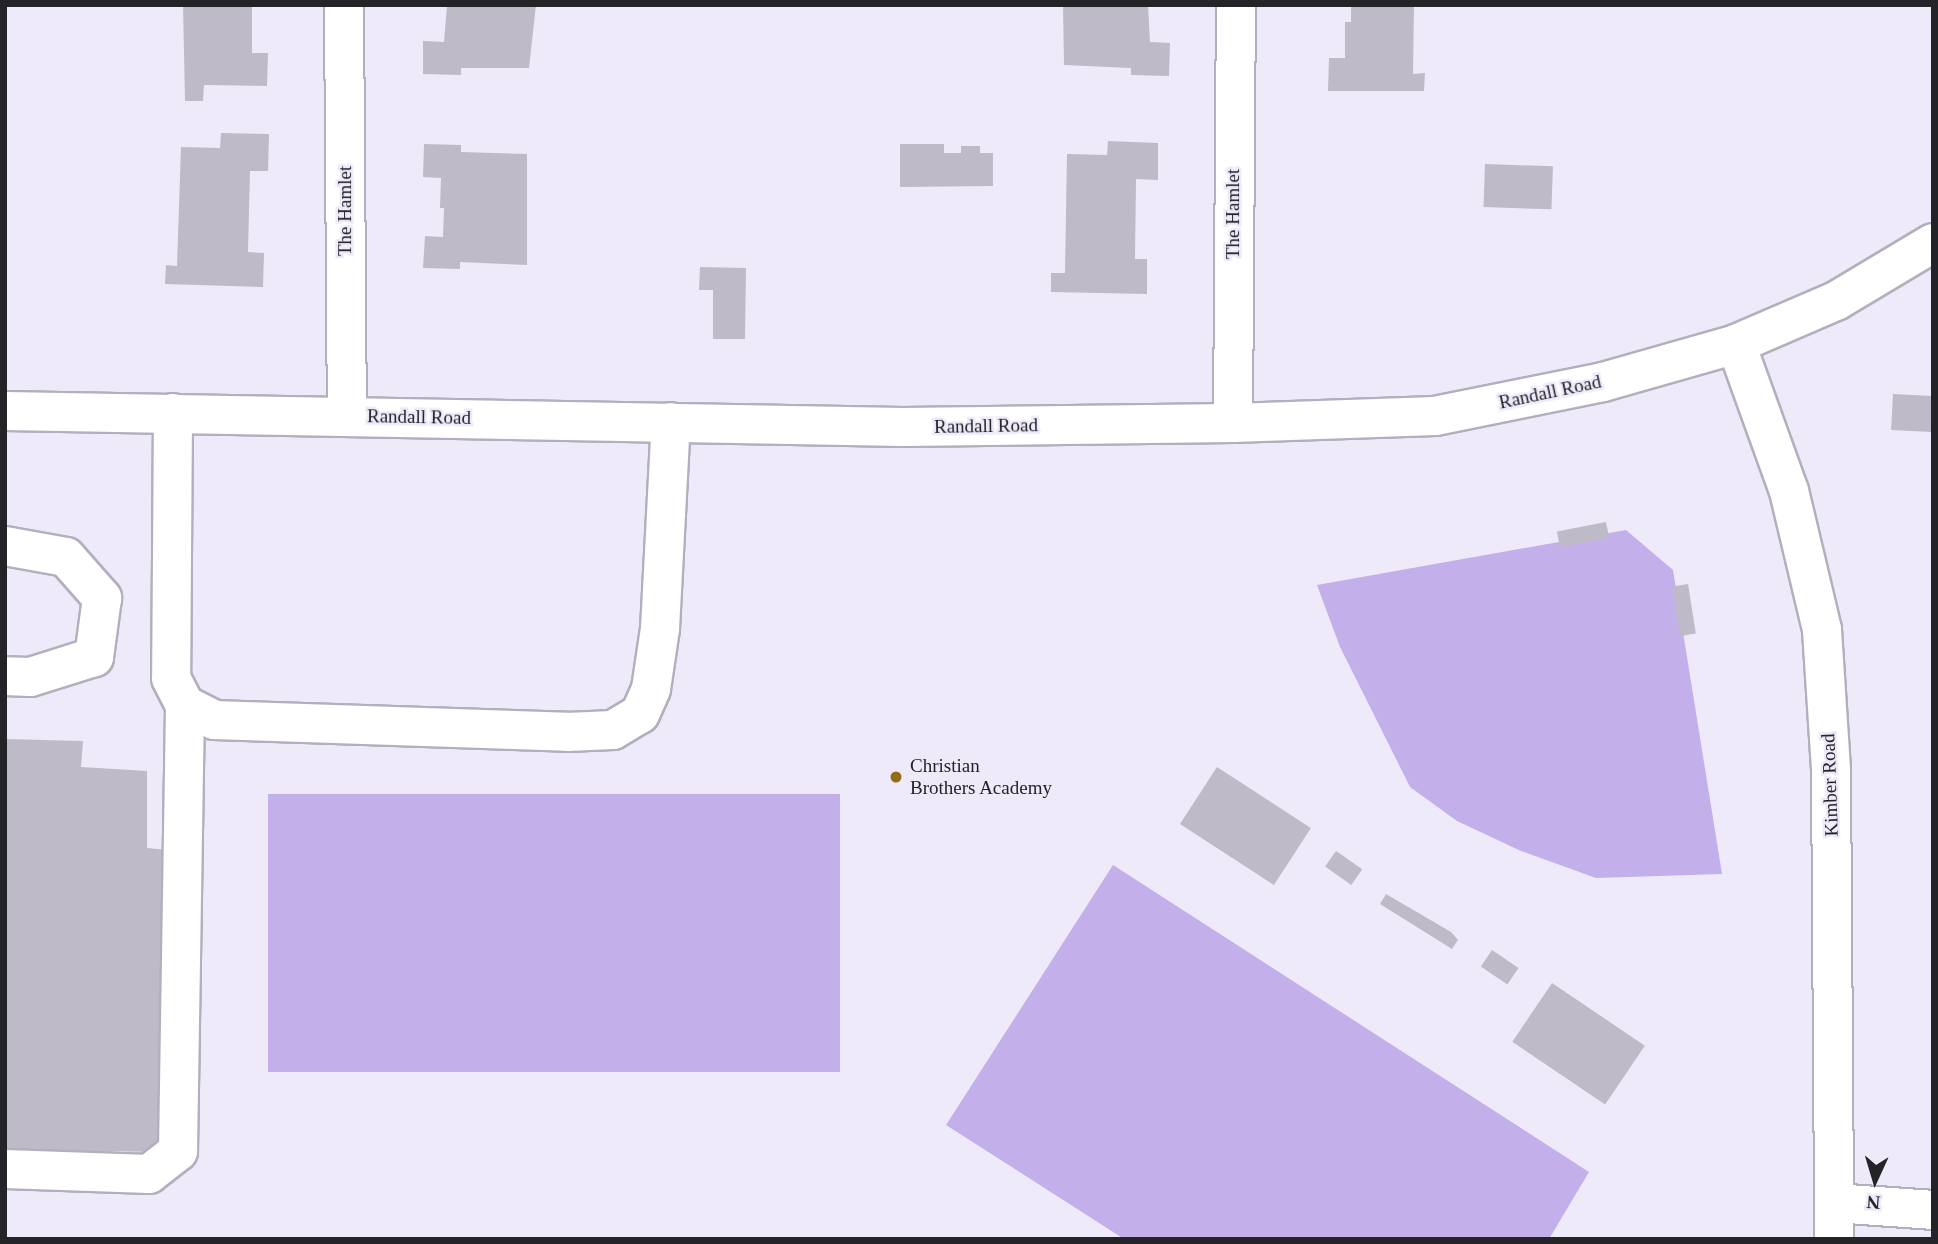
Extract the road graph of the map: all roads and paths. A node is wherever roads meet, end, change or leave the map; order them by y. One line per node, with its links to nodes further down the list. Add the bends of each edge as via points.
1 (344, 5): 7 (street, The Hamlet)
2 (1236, 5): 9 (street, The Hamlet)
3 (1933, 243): 4 (street, Randall Road, via 1836,301)
4 (1736, 344): 9 (street, Randall Road, via 1603,382 1436,416); 15 (street, Kimber Road, via 1790,491 1822,631 1831,771)
5 (5, 411): 6 (street, Randall Road)
6 (173, 413): 7 (street, Randall Road); 12 (street, via 171,678)
7 (347, 416): 8 (street, Randall Road)
8 (671, 422): 9 (street, Randall Road, via 903,427); 12 (street, via 660,629 651,689 640,714 613,730 214,720)
9 (1233, 424)
10 (5, 546): 11 (street, via 66,557 102,598 94,657 30,677)
11 (5, 676)
12 (186, 705): 13 (street, via 178,1151 149,1174)
13 (5, 1169)
14 (1933, 1210): 15 (street)
15 (1834, 1221)

